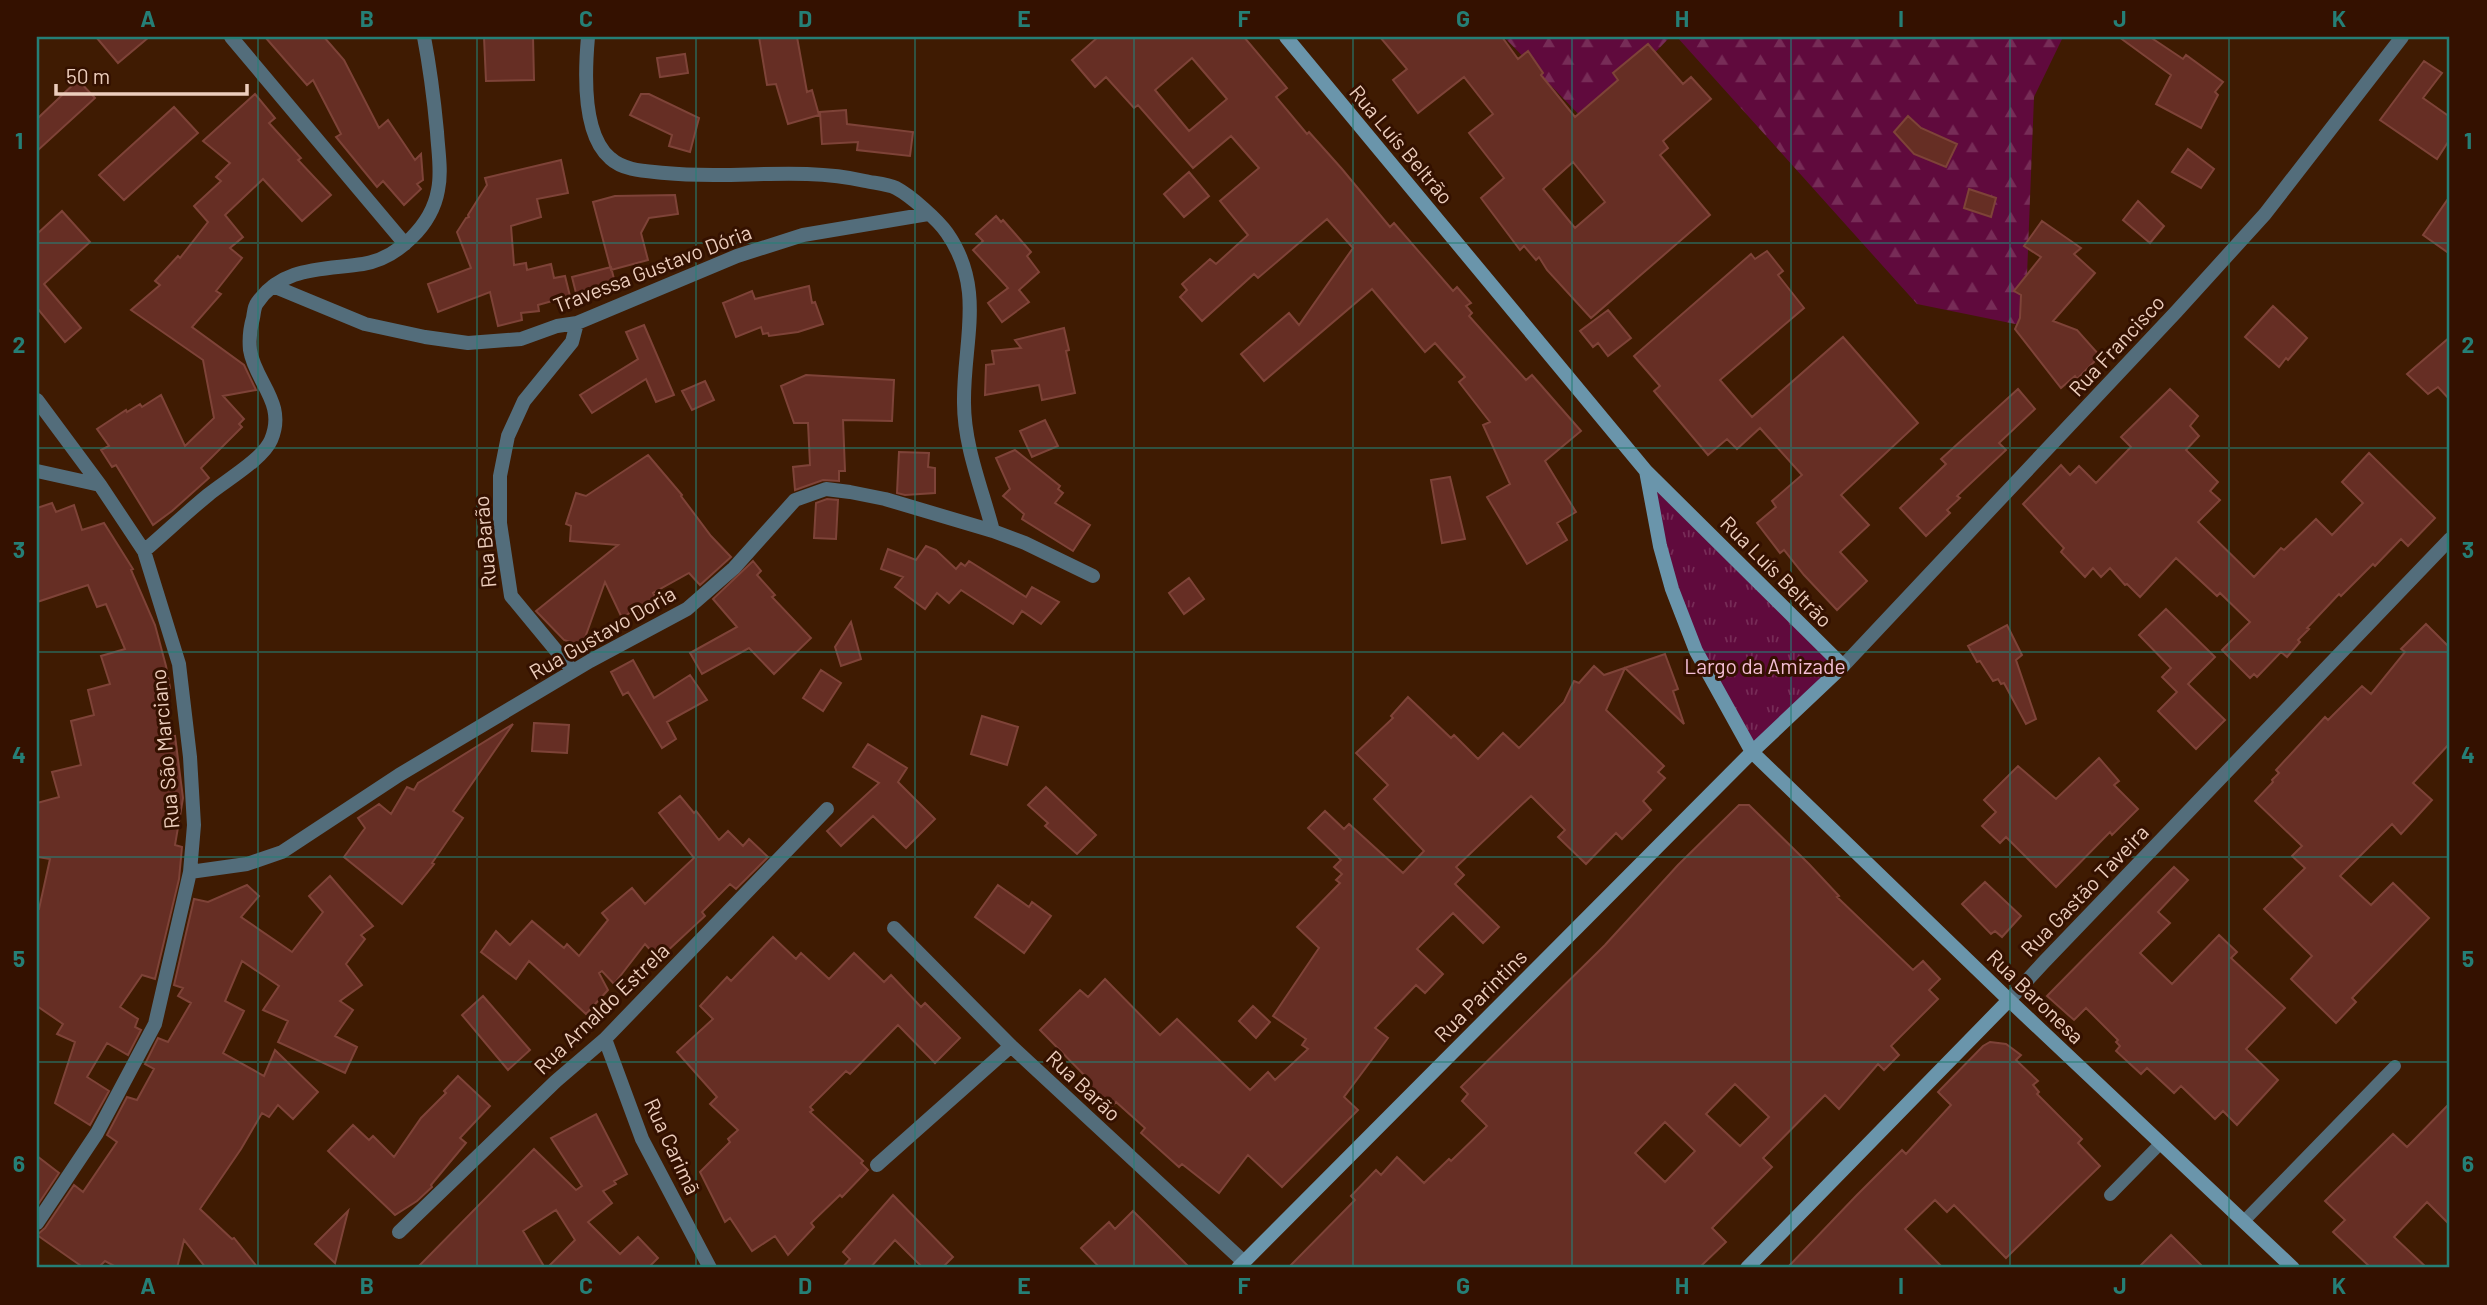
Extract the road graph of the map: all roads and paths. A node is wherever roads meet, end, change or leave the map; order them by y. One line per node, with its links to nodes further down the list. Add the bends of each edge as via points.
1 (231, 37): 7 (street)
2 (424, 37): 7 (street, via 438,144 438,190 428,217)
3 (588, 37): 6 (street, via 586,60 595,138 609,158 624,167 695,176 842,176 895,187)
4 (1286, 37): 12 (main road, Rua Luís Beltrão)
5 (2402, 37): 20 (street, Rua Francisco, via 2265,214)
6 (928, 214): 9 (street, Travessa Gustavo Dória, via 803,235 737,256); 16 (street, via 947,233 968,278 971,297 964,403 968,441)
7 (405, 244): 8 (street, via 364,264 316,268)
8 (273, 286): 9 (street, Travessa Gustavo Dória, via 365,324 468,343 521,339); 18 (street, via 256,304 250,329 250,351 275,408 270,442)
9 (577, 323): 21 (street, Rua Barão, via 572,342 524,401 509,436 500,476 500,523 510,596)
10 (37, 400): 13 (street, Rua São Marciano)
11 (37, 471): 13 (street)
12 (1646, 471): 14 (main road, Rua Luís Beltrão); 15 (main road, Rua Luís Beltrão)
13 (100, 485): 18 (street, Rua São Marciano)
14 (1686, 511): 15 (main road, via 1667,510); 20 (main road, Rua Luís Beltrão)
15 (1655, 521): 22 (main road, Rua Luís Beltrão, via 1672,589 1696,651)
16 (993, 531): 19 (street, Rua Gustavo Doria); 21 (street, Rua Gustavo Doria, via 885,499 826,489 795,500 734,568 687,609)
17 (2448, 545): 26 (street, Rua Gastão Taveira)
18 (144, 551): 24 (street, Rua São Marciano, via 179,664 194,825)
19 (1093, 576)
20 (1843, 666): 22 (main road)
21 (573, 671): 24 (street, Rua Gustavo Doria, via 399,775 282,852 247,864)
22 (1752, 752): 26 (main road, Rua Baronesa); 36 (main road, Rua Parintins)
23 (827, 809): 27 (street, Rua Arnaldo Estrela)
24 (190, 872): 34 (street, Rua São Marciano, via 155,1024 97,1133)
25 (894, 928): 28 (street, Rua Barão)
26 (2009, 1000): 30 (main road, Rua Baronesa); 38 (main road, Rua Gastão Taveira)
27 (605, 1039): 35 (street, Rua Arnaldo Estrela); 37 (street, Rua Carimã, via 642,1139)
28 (1011, 1046): 31 (street); 36 (street, Rua Barão)
29 (2395, 1066): 33 (lane)
30 (2161, 1143): 32 (lane); 33 (main road, Rua Baronesa)
31 (877, 1165)
32 (2110, 1195)
33 (2244, 1222): 39 (main road, Rua Baronesa)
34 (37, 1223)
35 (399, 1233)
36 (1244, 1266)
37 (710, 1268)
38 (1747, 1268)
39 (2293, 1268)

